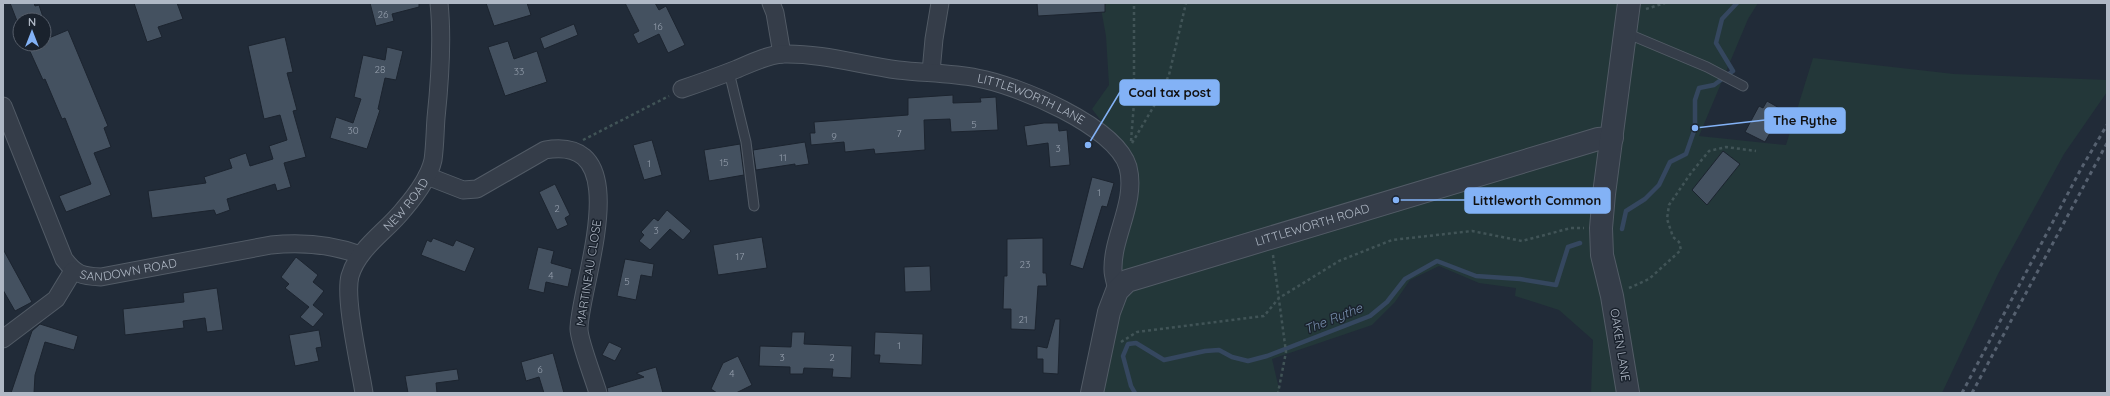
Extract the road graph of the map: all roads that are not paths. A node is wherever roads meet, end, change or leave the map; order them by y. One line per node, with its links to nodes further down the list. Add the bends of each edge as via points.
1 (439, 3): 13 (street, NEW ROAD, via 439,89 432,160)
2 (771, 3): 6 (street)
3 (940, 3): 8 (street)
4 (1629, 3): 5 (street)
5 (1626, 33): 9 (lane, via 1718,72); 12 (street)
6 (782, 54): 7 (street, LITTLEWORTH LANE); 8 (street, LITTLEWORTH LANE, via 816,56 900,70)
7 (729, 72): 10 (street, LITTLEWORTH LANE); 14 (lane, via 746,142)
8 (931, 72): 17 (street, LITTLEWORTH LANE, via 978,78 1029,93 1076,117 1119,150 1128,168 1129,192 1113,269)
9 (1743, 86)
10 (682, 89)
11 (3, 106): 16 (street, SANDOWN ROAD, via 64,259)
12 (1612, 138): 17 (street, LITTLEWORTH ROAD, via 1598,138 1127,281); 22 (street, OAKEN LANE, via 1601,228 1602,255 1612,296)
13 (427, 176): 15 (street, NEW ROAD, via 404,210); 20 (street, MARTINEAU CLOSE, via 463,190 477,189 545,150 567,149 582,156 589,164 595,178 599,203 595,245 579,330)
14 (754, 206)
15 (360, 255): 16 (street, SANDOWN ROAD, via 341,248 294,242 101,277 85,276); 19 (street, NEW ROAD, via 353,265 349,293)
16 (73, 271): 18 (street, via 56,299)
17 (1117, 291): 21 (street, via 1109,312)
18 (3, 339)
19 (364, 393)
20 (598, 393)
21 (1092, 393)
22 (1628, 393)

